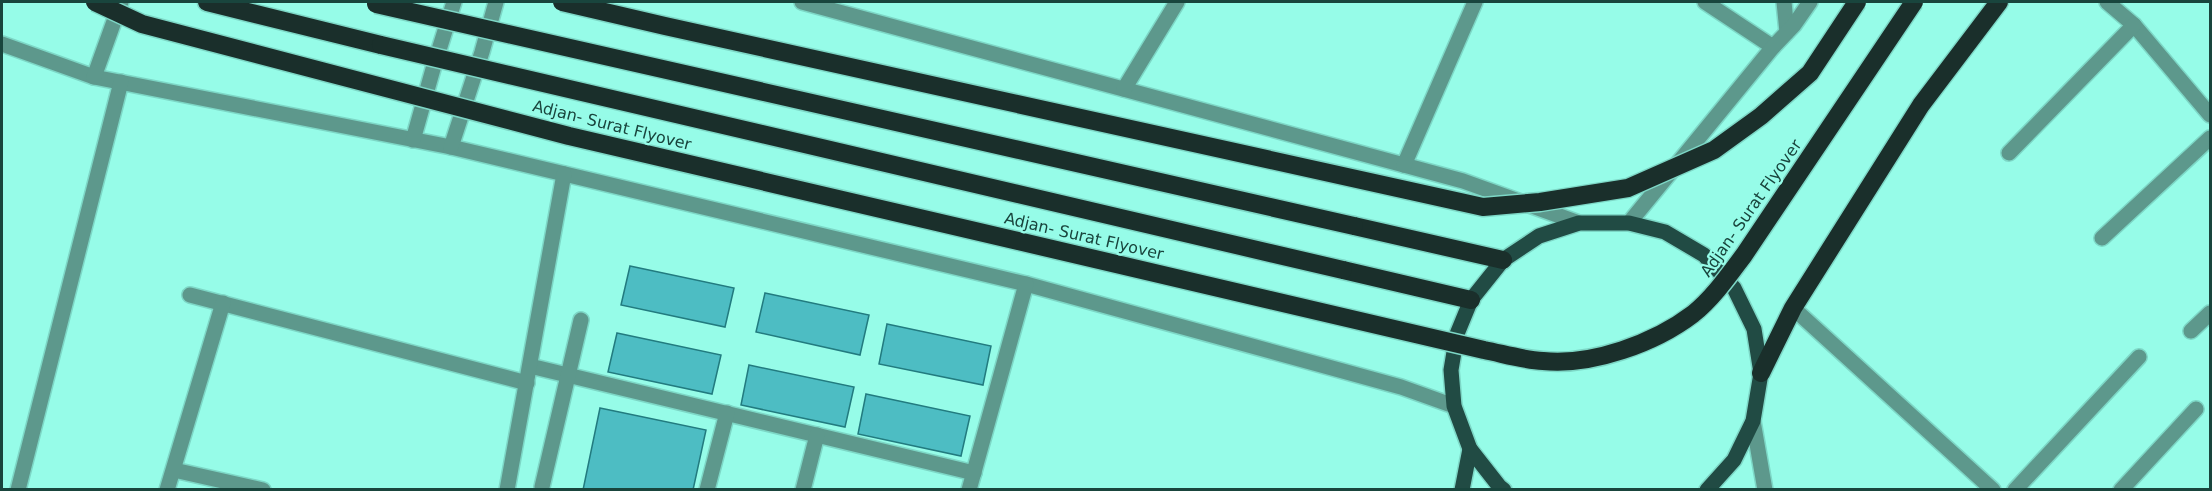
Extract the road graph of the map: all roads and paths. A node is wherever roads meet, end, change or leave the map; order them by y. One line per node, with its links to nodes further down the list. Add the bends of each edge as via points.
1 (94, 2): 15 (highway, Adjan- Surat Flyover, bridge, via 142,24 569,136 1544,361 1589,359 1651,340 1693,314 1718,290)
2 (121, 2): 22 (street)
3 (207, 2): 38 (highway, bridge)
4 (364, 2): 35 (highway, bridge)
5 (454, 2): 27 (street)
6 (496, 2): 28 (street)
7 (562, 2): 14 (highway, bridge, via 1483,207 1628,188 1714,150 1810,73)
8 (802, 2): 24 (street)
9 (1177, 2): 24 (street)
10 (1475, 2): 30 (street)
11 (1705, 2): 21 (street)
12 (1784, 2): 19 (street)
13 (1810, 2): 19 (street)
14 (1857, 2)
15 (1914, 2)
16 (1999, 2): 40 (highway, via 1921,105)
17 (2107, 2): 18 (street)
18 (2134, 25): 25 (street); 29 (street)
19 (1787, 32): 21 (street)
20 (2, 44): 22 (street)
21 (1773, 47): 33 (street)
22 (94, 77): 23 (street)
23 (121, 82): 27 (street); 58 (street)
24 (1124, 89): 30 (street)
25 (2211, 115)
26 (2211, 138): 34 (street)
27 (413, 140): 28 (street)
28 (451, 147): 31 (street)
29 (2009, 153)
30 (1404, 165): 32 (street, via 1463,181)
31 (564, 174): 36 (street); 45 (street)
32 (1579, 223): 33 (main road); 35 (main road, via 1539,236)
33 (1629, 224): 46 (main road, via 1665,232 1704,255 1734,288 1754,328)
34 (2102, 238)
35 (1503, 260): 38 (main road)
36 (1026, 284): 49 (street, via 1401,387); 56 (street)
37 (190, 295): 39 (street)
38 (1471, 300): 49 (main road, via 1457,334 1451,370)
39 (223, 303): 48 (street); 55 (street)
40 (1793, 308): 46 (highway); 69 (street)
41 (2211, 313): 43 (street)
42 (580, 320): 47 (street)
43 (2191, 331)
44 (2139, 357): 70 (street)
45 (530, 366): 47 (street); 48 (street)
46 (1761, 373): 52 (main road)
47 (569, 374): 51 (street); 57 (street)
48 (527, 383): 61 (street)
49 (1455, 406): 54 (main road)
50 (2196, 409): 71 (street)
51 (727, 413): 53 (street); 62 (street)
52 (1753, 421): 67 (main road, via 1734,460); 68 (street)
53 (817, 435): 56 (street); 63 (street)
54 (1470, 449): 65 (main road); 66 (main road)
55 (174, 470): 59 (street); 60 (street)
56 (974, 473): 64 (street)
57 (542, 487)
58 (18, 489)
59 (167, 489)
60 (263, 489)
61 (507, 489)
62 (707, 489)
63 (803, 489)
64 (969, 489)
65 (1462, 489)
66 (1504, 489)
67 (1707, 489)
68 (1765, 489)
69 (1993, 489)
70 (2015, 489)
71 (2121, 489)

